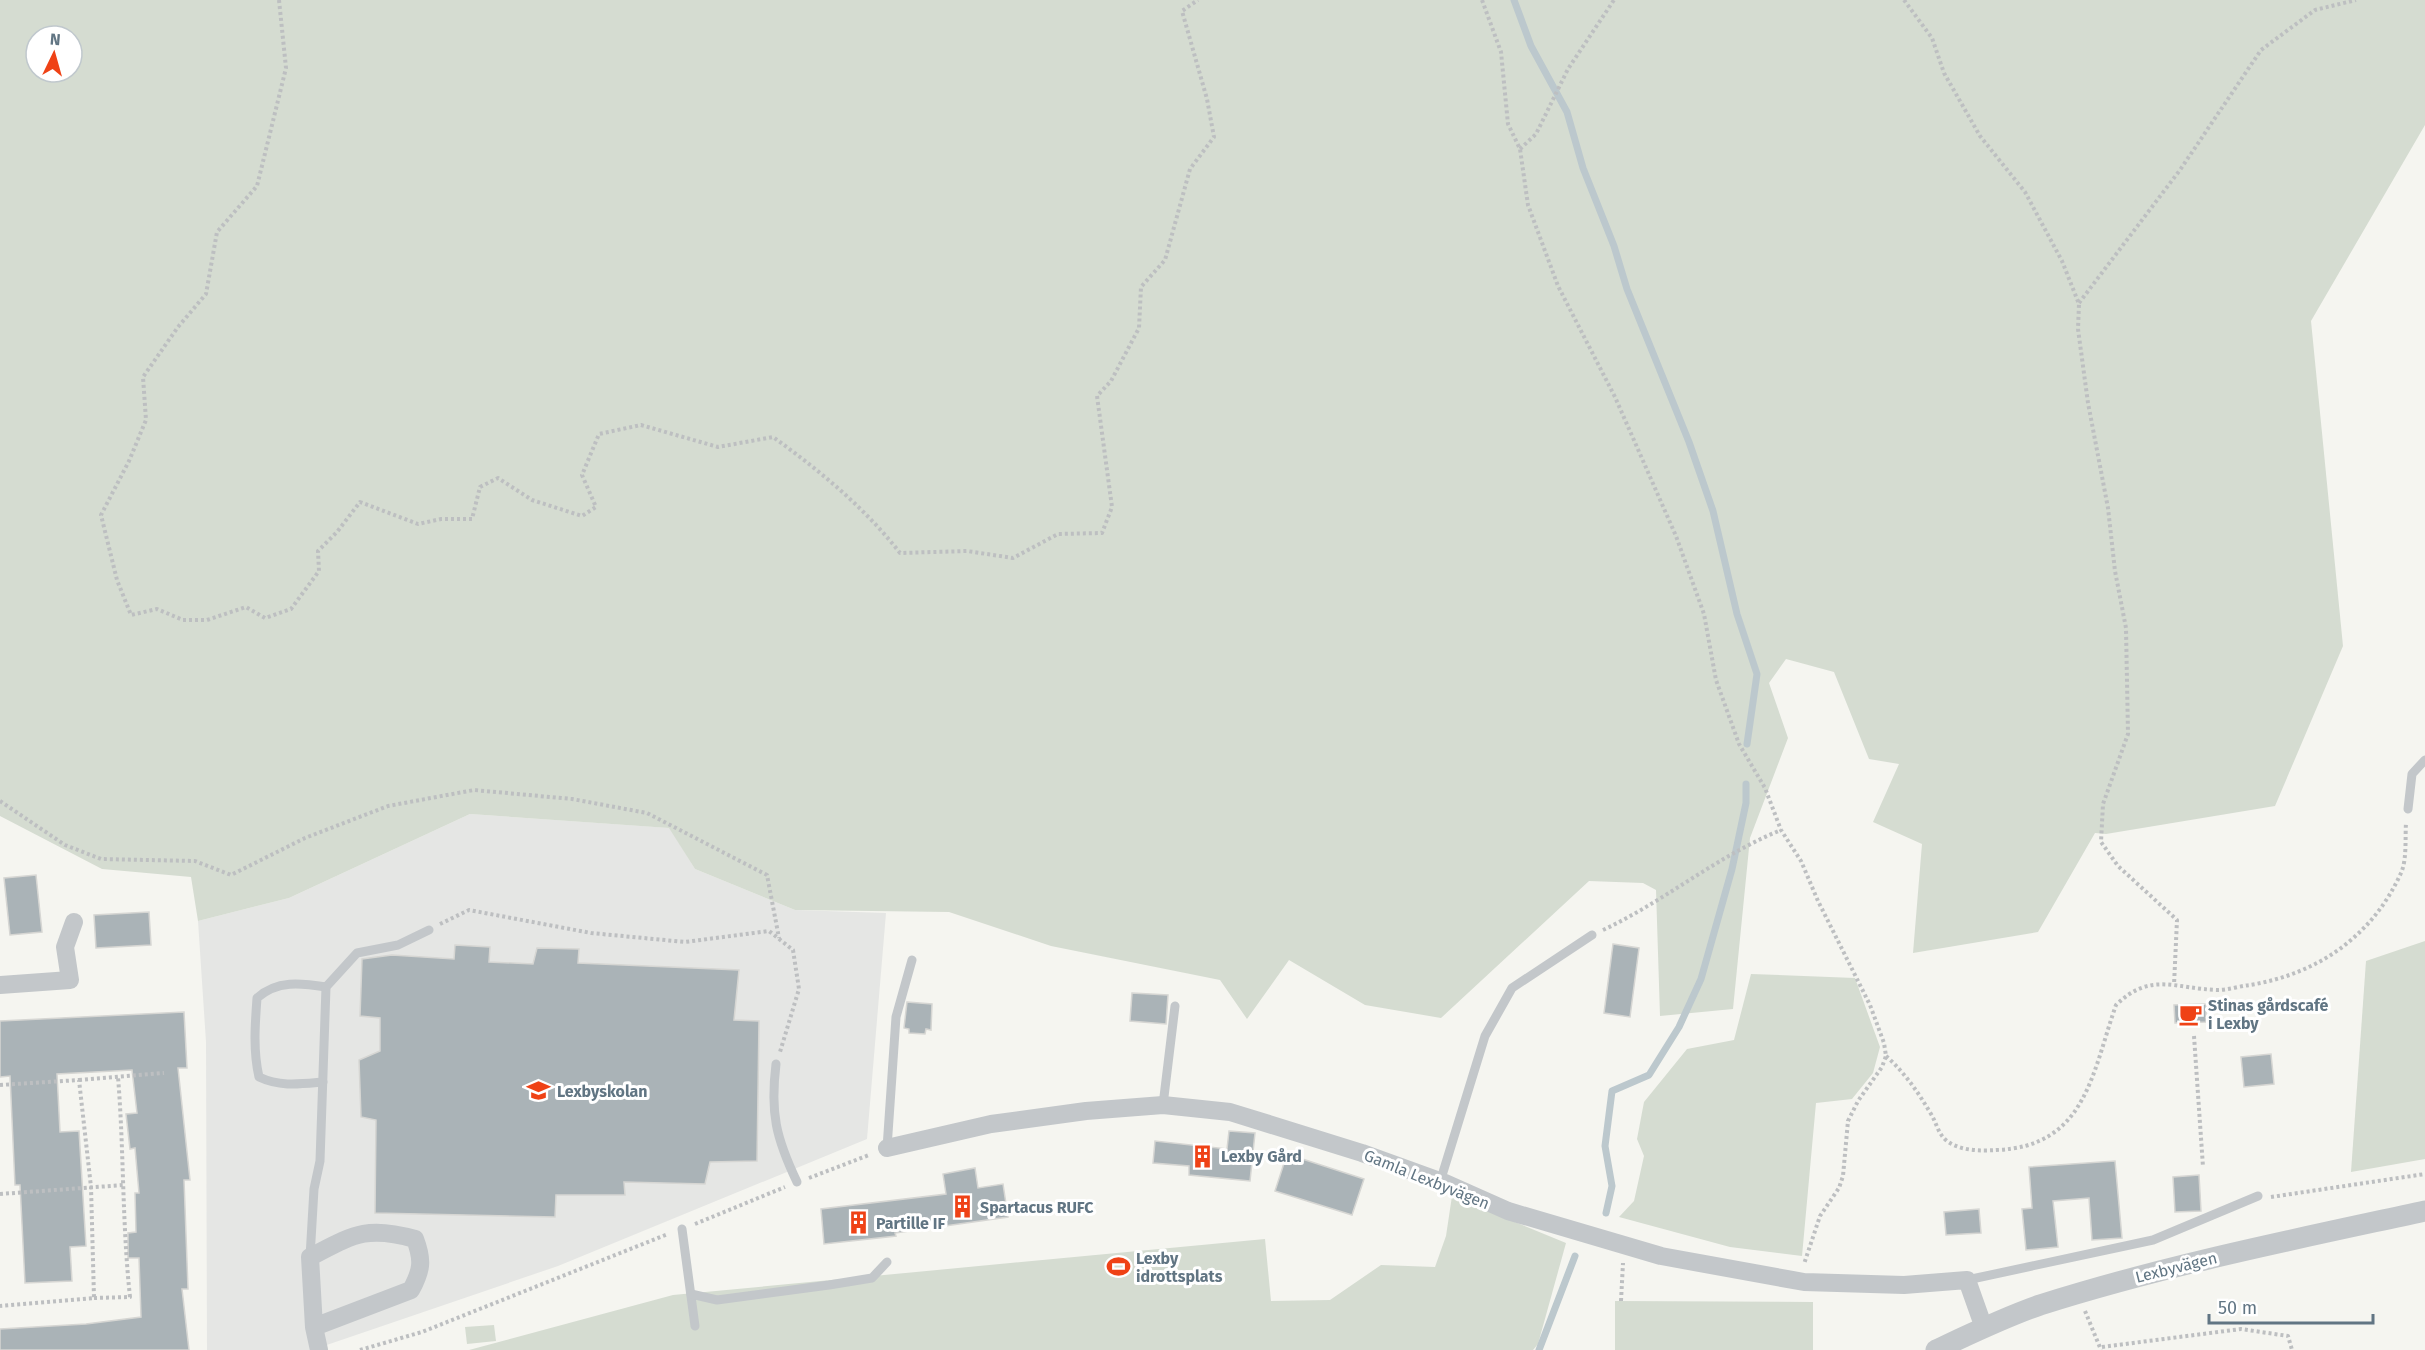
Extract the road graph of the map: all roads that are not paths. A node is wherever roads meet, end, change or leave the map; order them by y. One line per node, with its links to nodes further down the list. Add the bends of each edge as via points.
1 (2425, 760): 2 (lane, via 2412,774)
2 (2408, 809)
3 (74, 922): 7 (street, via 65,947 69,980)
4 (429, 930): 8 (lane, via 398,945 357,953)
5 (1592, 935): 15 (lane, via 1512,988 1485,1036)
6 (912, 960): 13 (lane, via 896,1017)
7 (0, 985)
8 (326, 987): 11 (lane); 11 (lane, via 298,983 267,988 256,998 255,1024 259,1077 295,1085)
9 (1175, 1006): 12 (lane)
10 (776, 1064): 14 (lane, via 772,1099 777,1134)
11 (323, 1082): 19 (lane)
12 (1162, 1105): 13 (street, Gamla Lexbyvägen, via 990,1124); 15 (street, Gamla Lexbyvägen, via 1230,1112)
13 (887, 1148)
14 (797, 1182)
15 (1440, 1182): 21 (street, Gamla Lexbyvägen, via 1508,1211 1624,1247 1725,1269 1804,1282 1904,1285)
16 (2258, 1196): 21 (lane, Lexbyvägen, via 2153,1240)
17 (2425, 1211): 25 (street, Lexbyvägen, via 2244,1250 2078,1294)
18 (682, 1229): 22 (lane)
19 (310, 1257): 24 (street); 24 (street, via 357,1233 390,1232 415,1239 423,1260 411,1290)
20 (887, 1262): 22 (lane, via 872,1278 717,1300)
21 (1967, 1280): 25 (street)
22 (691, 1294): 23 (lane)
23 (695, 1326)
24 (315, 1327): 26 (street)
25 (1984, 1328): 27 (street, Lexbyvägen)
26 (320, 1350)
27 (1936, 1350)

